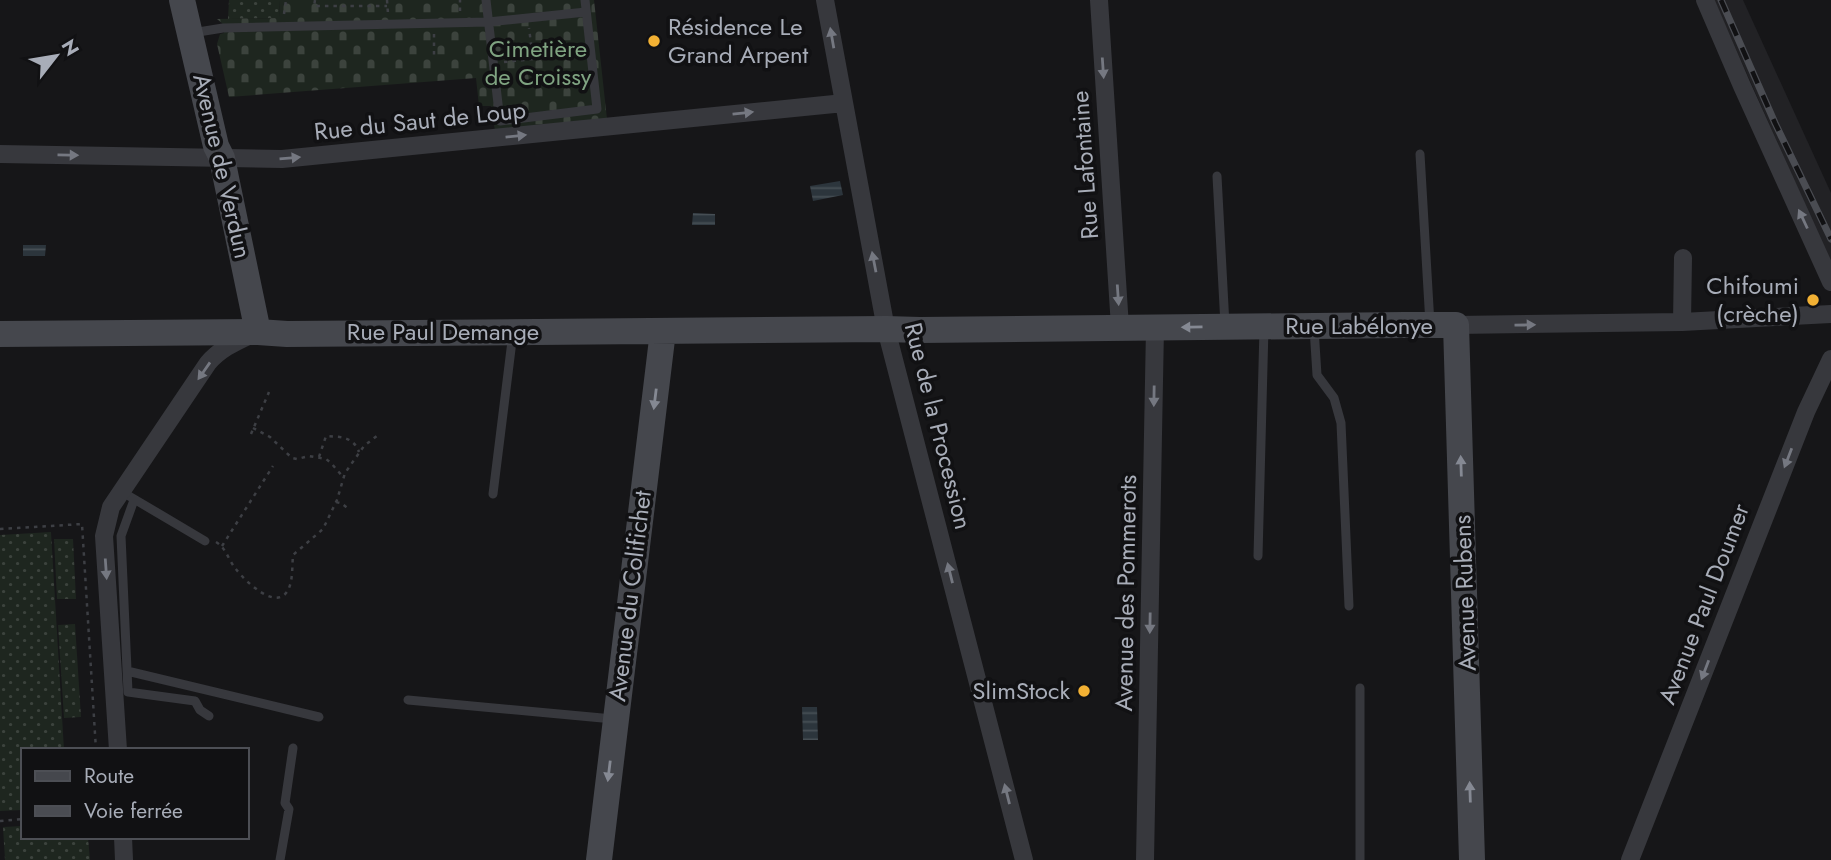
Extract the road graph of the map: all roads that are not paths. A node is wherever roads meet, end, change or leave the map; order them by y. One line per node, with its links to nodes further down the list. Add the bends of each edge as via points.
1 (182, 0): 9 (main road, Avenue de Verdun)
2 (486, 0): 8 (lane)
3 (585, 0): 7 (lane)
4 (825, 0): 10 (street, Rue de la Procession, one-way to 4)
5 (1099, 0): 21 (street, Rue Lafontaine, one-way to 21)
6 (1705, 0): 16 (street, one-way to 6)
7 (586, 12): 8 (lane); 8 (lane, via 597,109 500,121)
8 (488, 22): 9 (lane, via 223,28)
9 (190, 33): 13 (main road, Avenue de Verdun)
10 (844, 103): 13 (street, Rue du Saut de Loup, one-way to 10, via 282,159); 26 (street, Rue de la Procession, one-way to 10)
11 (0, 153): 13 (street, Rue du Saut de Loup, one-way to 13)
12 (1420, 154): 19 (lane)
13 (222, 158): 29 (main road, Avenue de Verdun)
14 (1217, 176): 22 (lane)
15 (1683, 258): 18 (street)
16 (1831, 282)
17 (1831, 314): 18 (street, Rue Labélonye)
18 (1682, 322): 20 (street, Rue Labélonye, one-way to 18)
19 (1430, 326): 20 (main road, Rue Labélonye); 24 (main road, Rue Labélonye)
20 (1456, 326): 52 (main road, Avenue Rubens, one-way to 20)
21 (1120, 327): 25 (main road, Rue Labélonye); 26 (main road, Rue Labélonye)
22 (1225, 327): 23 (main road, Rue Labélonye); 25 (main road, Rue Labélonye, one-way to 25)
23 (1265, 327): 24 (main road, Rue Labélonye); 35 (lane)
24 (1314, 327): 36 (lane, via 1317,375 1334,398 1341,423)
25 (1155, 328): 50 (street, Avenue des Pommerots, one-way to 50)
26 (886, 329): 28 (main road, Rue Paul Demange); 49 (street, Rue de la Procession, one-way to 26)
27 (513, 331): 28 (main road, Rue Paul Demange); 29 (main road, Rue Paul Demange); 33 (lane)
28 (663, 331): 42 (main road, Avenue du Colifichet, one-way to 42)
29 (258, 332): 30 (main road, Rue Paul Demange); 32 (street, one-way to 32, via 214,356)
30 (0, 334)
31 (1830, 366): 53 (street, Avenue Paul Doumer, one-way to 53, via 1806,412)
32 (128, 495): 34 (lane); 37 (lane, via 121,536); 43 (street, one-way to 43, via 111,507 104,536)
33 (493, 495)
34 (205, 541)
35 (1258, 556)
36 (1349, 606)
37 (127, 671): 40 (lane, via 128,692 195,701); 41 (lane)
38 (1360, 688): 51 (lane)
39 (408, 700): 42 (lane)
40 (209, 716)
41 (319, 717)
42 (615, 719): 48 (main road, Avenue du Colifichet, one-way to 48)
43 (118, 748)
44 (293, 748): 47 (lane)
45 (123, 839): 46 (street)
46 (124, 860)
47 (280, 860)
48 (598, 860)
49 (1024, 860)
50 (1145, 860)
51 (1360, 860)
52 (1472, 860)
53 (1630, 860)

